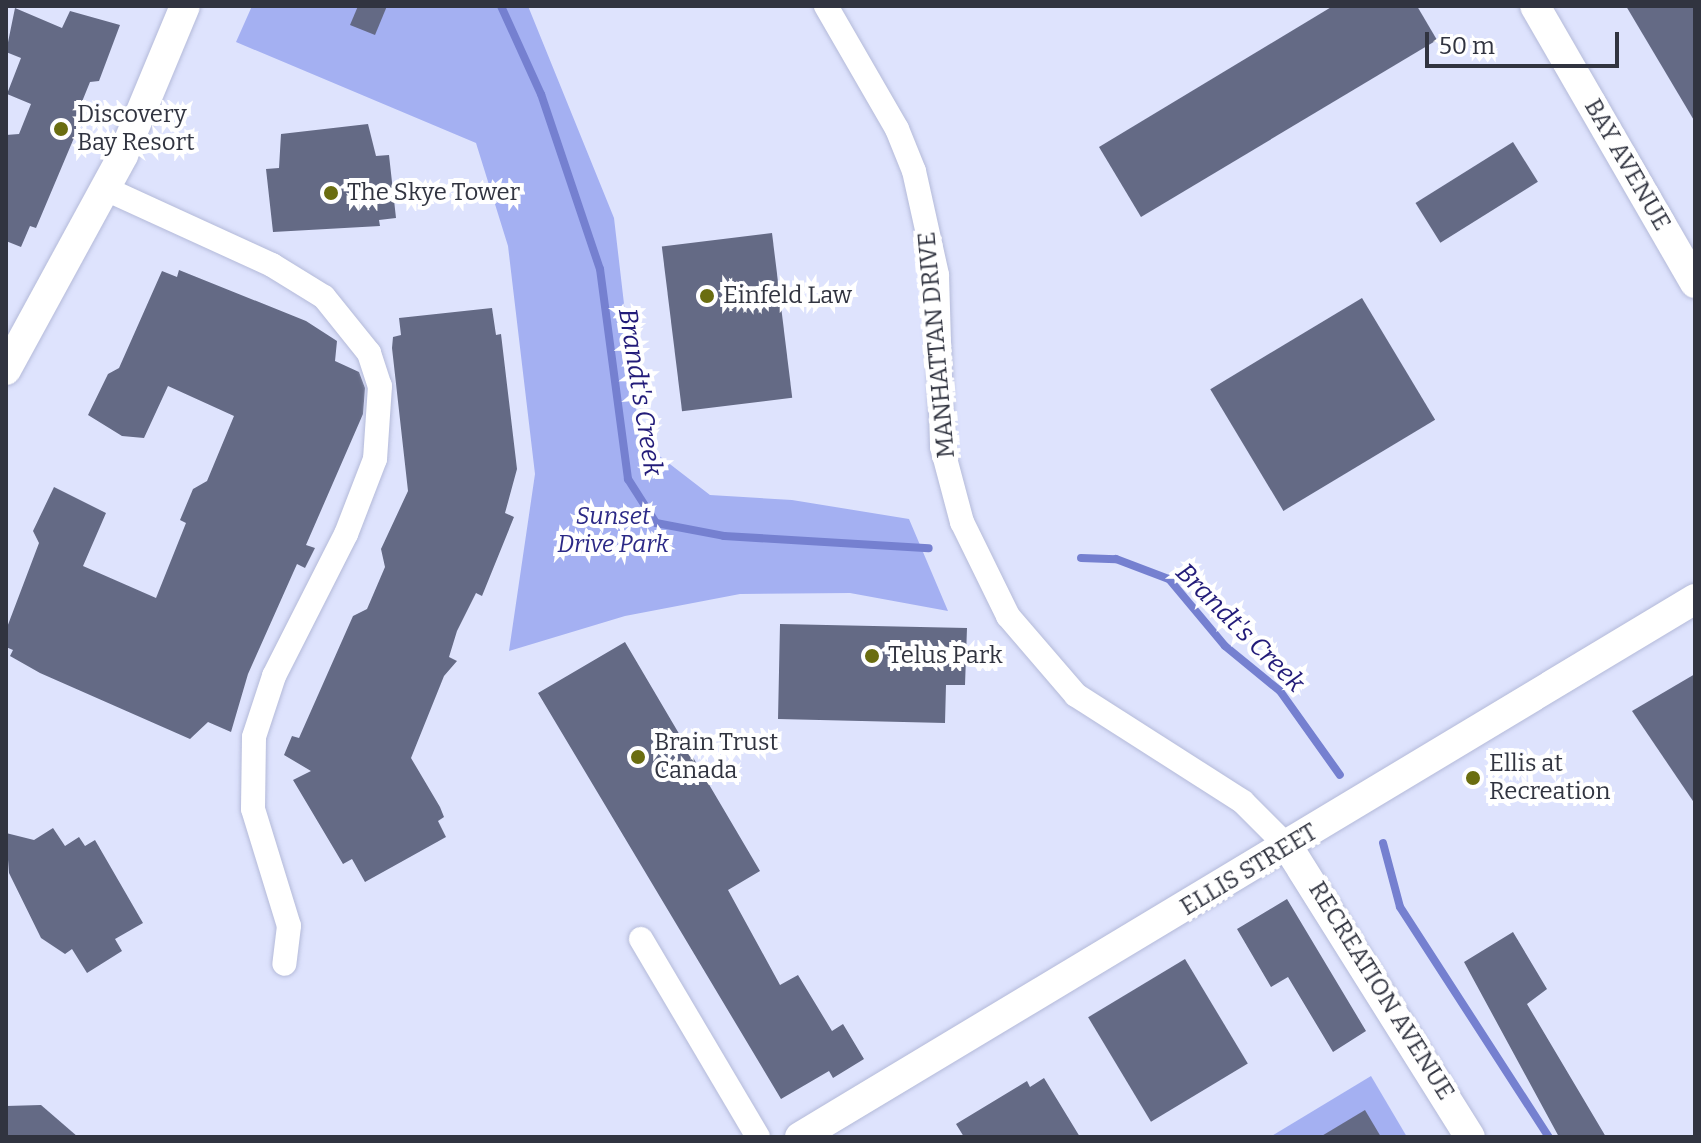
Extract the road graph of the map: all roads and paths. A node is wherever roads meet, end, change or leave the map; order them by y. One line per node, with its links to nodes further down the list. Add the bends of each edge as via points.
1 (185, 6): 4 (street)
2 (826, 6): 8 (street, MANHATTAN DRIVE, via 897,129 914,171 937,275 942,447 962,522 1008,616 1076,695 1243,802)
3 (1535, 6): 5 (street, BAY AVENUE)
4 (106, 189): 6 (street); 10 (street, via 272,265 324,297 363,344 380,386 375,459 346,534 274,676 254,737 253,809 289,926)
5 (1695, 283)
6 (6, 370)
7 (1695, 599): 8 (street, ELLIS STREET)
8 (1288, 847): 12 (street, ELLIS STREET); 13 (street, RECREATION AVENUE)
9 (641, 939): 11 (street)
10 (284, 964)
11 (758, 1137)
12 (800, 1137)
13 (1470, 1137)

